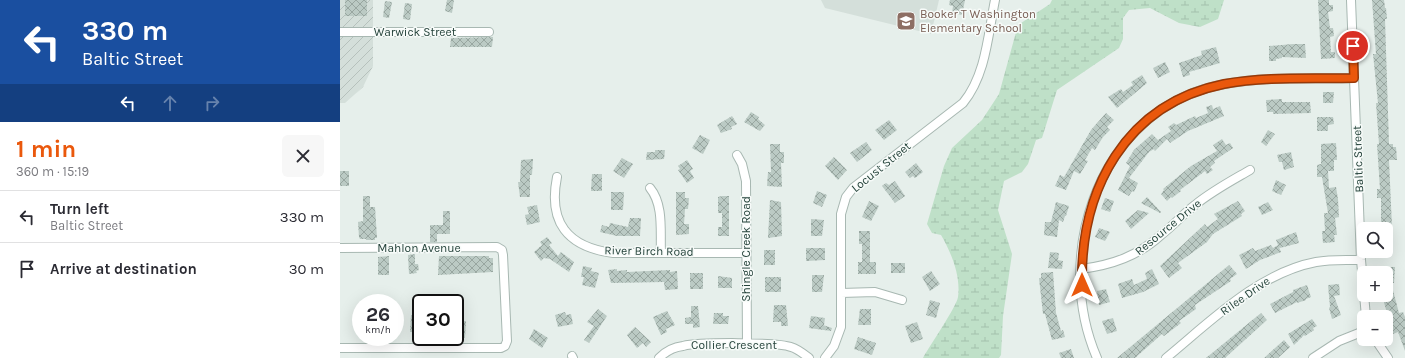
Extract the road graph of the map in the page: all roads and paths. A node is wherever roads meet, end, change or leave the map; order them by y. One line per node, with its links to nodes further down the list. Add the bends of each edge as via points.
1 (995, 0): 15 (street, Locust Street, via 981,72 970,94 963,103 853,188 846,197 841,214)
2 (1351, 0): 5 (street, Baltic Street)
3 (340, 32): 4 (street, Warwick Street)
4 (489, 32)
5 (1354, 78): 13 (street, Baltic Street); 14 (street, via 1224,84 1186,97 1157,113 1116,154 1100,182 1086,225)
6 (737, 155): 12 (street, Shingle Creek Road, via 746,181)
7 (1250, 170): 14 (street, Resource Drive, via 1218,188 1140,251 1115,262)
8 (557, 177): 11 (street, River Birch Road, via 554,190 555,212 564,229 572,237 604,252)
9 (650, 188): 11 (street, via 658,200)
10 (340, 248): 21 (street, Mahlon Avenue, via 497,247 502,250 503,255 507,341 501,348)
11 (661, 252): 12 (street, River Birch Road)
12 (747, 252): 19 (street, Shingle Creek Road)
13 (1361, 260): 17 (street, Baltic Street); 26 (street, Rilee Drive, via 1314,262 1275,276 1245,294)
14 (1081, 270): 25 (street, via 1085,319)
15 (841, 293): 16 (street, via 875,292); 24 (street, Locust Street, via 841,323 838,337)
16 (902, 300)
17 (1365, 310)
18 (1357, 334): 27 (street, via 1339,341)
19 (747, 344): 22 (street, Collier Crescent, via 684,346 668,351); 23 (street, Collier Crescent, via 783,344)
20 (1379, 346): 28 (street)
21 (340, 348)
22 (659, 358)
23 (809, 358)
24 (825, 358)
25 (1097, 358)
26 (1166, 358)
27 (1313, 358)
28 (1388, 358)

